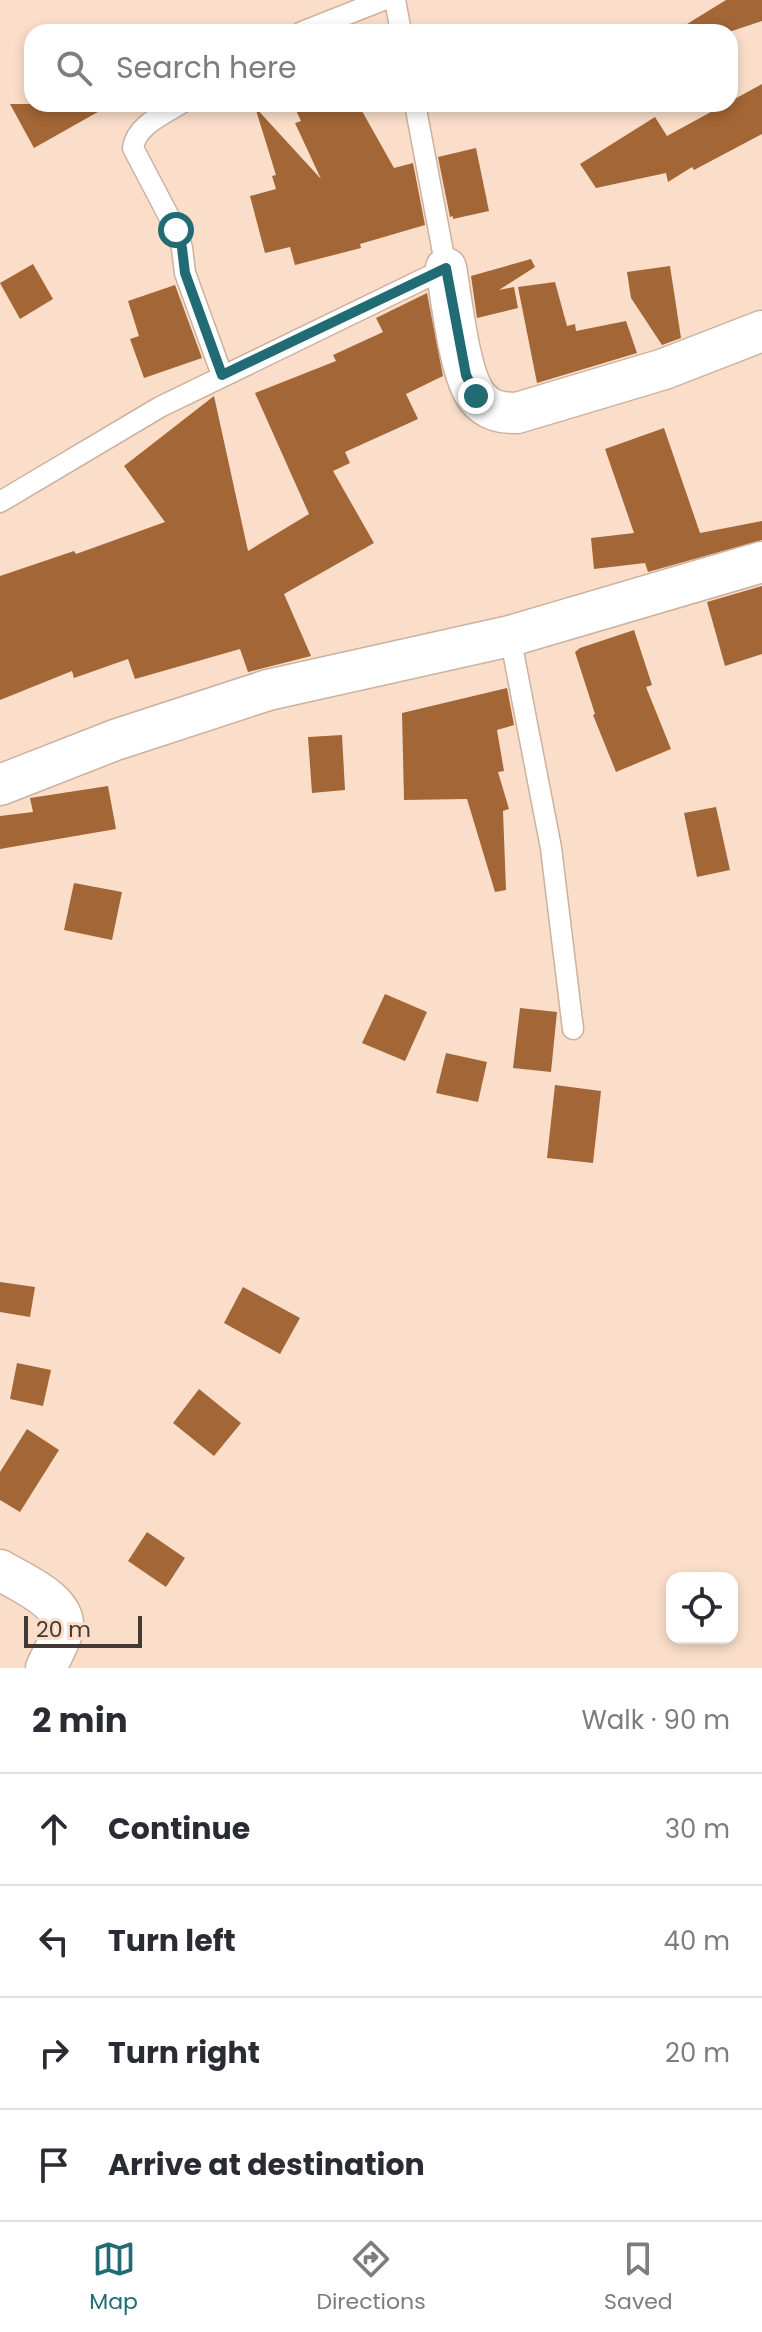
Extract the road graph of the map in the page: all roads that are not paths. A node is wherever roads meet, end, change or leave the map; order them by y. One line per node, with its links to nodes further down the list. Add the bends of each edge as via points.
1 (383, 0): 3 (lane)
2 (395, 0): 4 (lane)
3 (322, 24)
4 (400, 24)
5 (168, 112): 9 (lane, via 141,130 133,148 176,230 185,273)
6 (417, 112): 7 (lane)
7 (446, 268): 8 (street, via 466,375 476,396 502,413 664,369); 9 (lane)
8 (762, 331)
9 (222, 375): 10 (lane)
10 (0, 502)
11 (762, 562): 12 (street)
12 (510, 636): 13 (street, via 268,690); 14 (lane, via 551,848)
13 (0, 785)
14 (573, 1029)
15 (0, 1570): 16 (street, via 50,1601 62,1617 62,1634)
16 (46, 1668)

